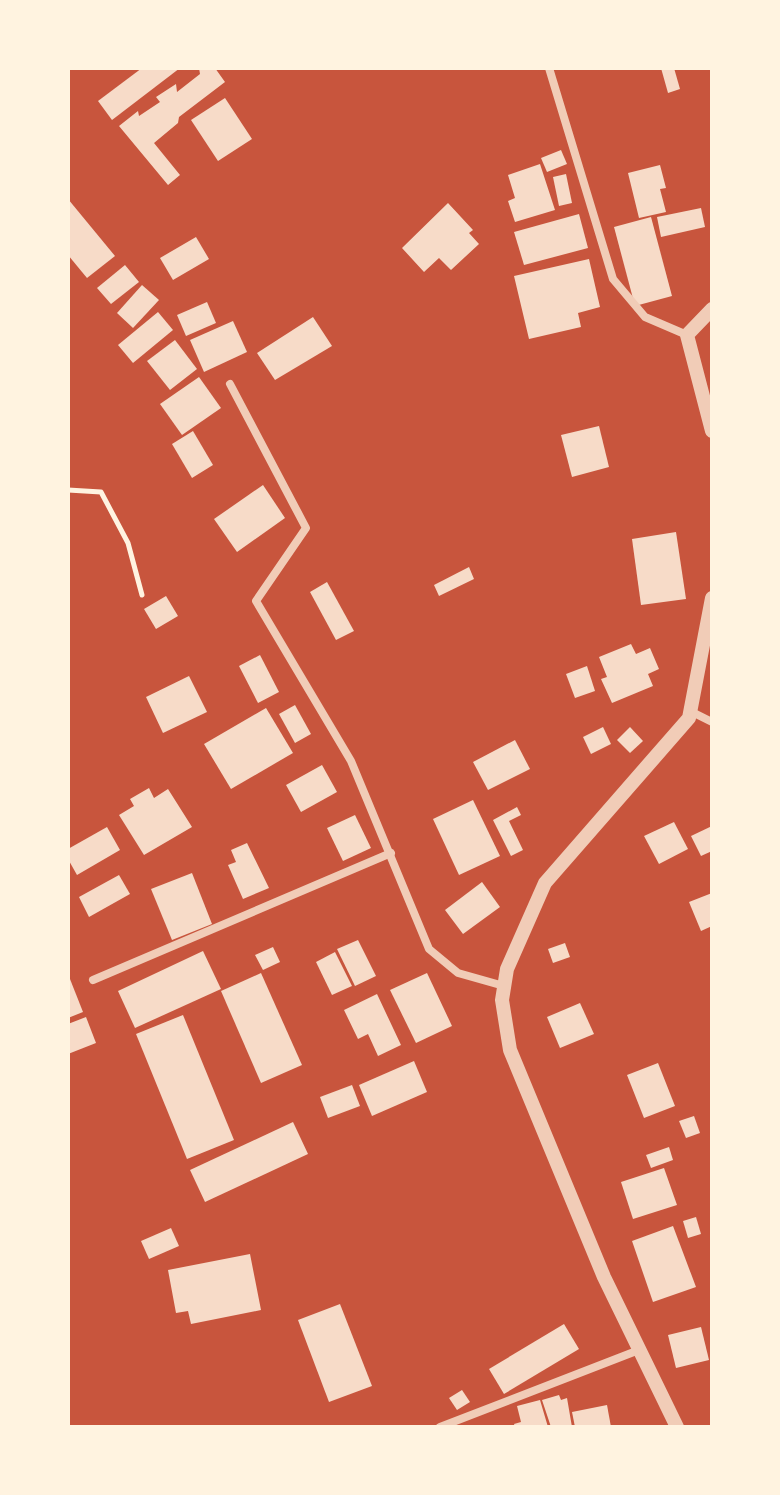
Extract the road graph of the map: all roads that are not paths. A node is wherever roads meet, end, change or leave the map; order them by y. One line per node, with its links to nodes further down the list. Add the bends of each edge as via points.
1 (549, 68): 3 (street, via 613,279 645,317)
2 (712, 309): 3 (street)
3 (687, 335): 5 (street)
4 (230, 384): 9 (street, via 306,528 256,601 351,761)
5 (712, 431)
6 (712, 598): 7 (street)
7 (690, 711): 8 (street); 11 (street, via 545,883)
8 (712, 722)
9 (391, 853): 10 (street); 11 (street, via 429,949 458,973)
10 (93, 980)
11 (504, 986): 12 (street, via 510,1050)
12 (639, 1350): 13 (street); 14 (street)
13 (440, 1427)
14 (677, 1427)

